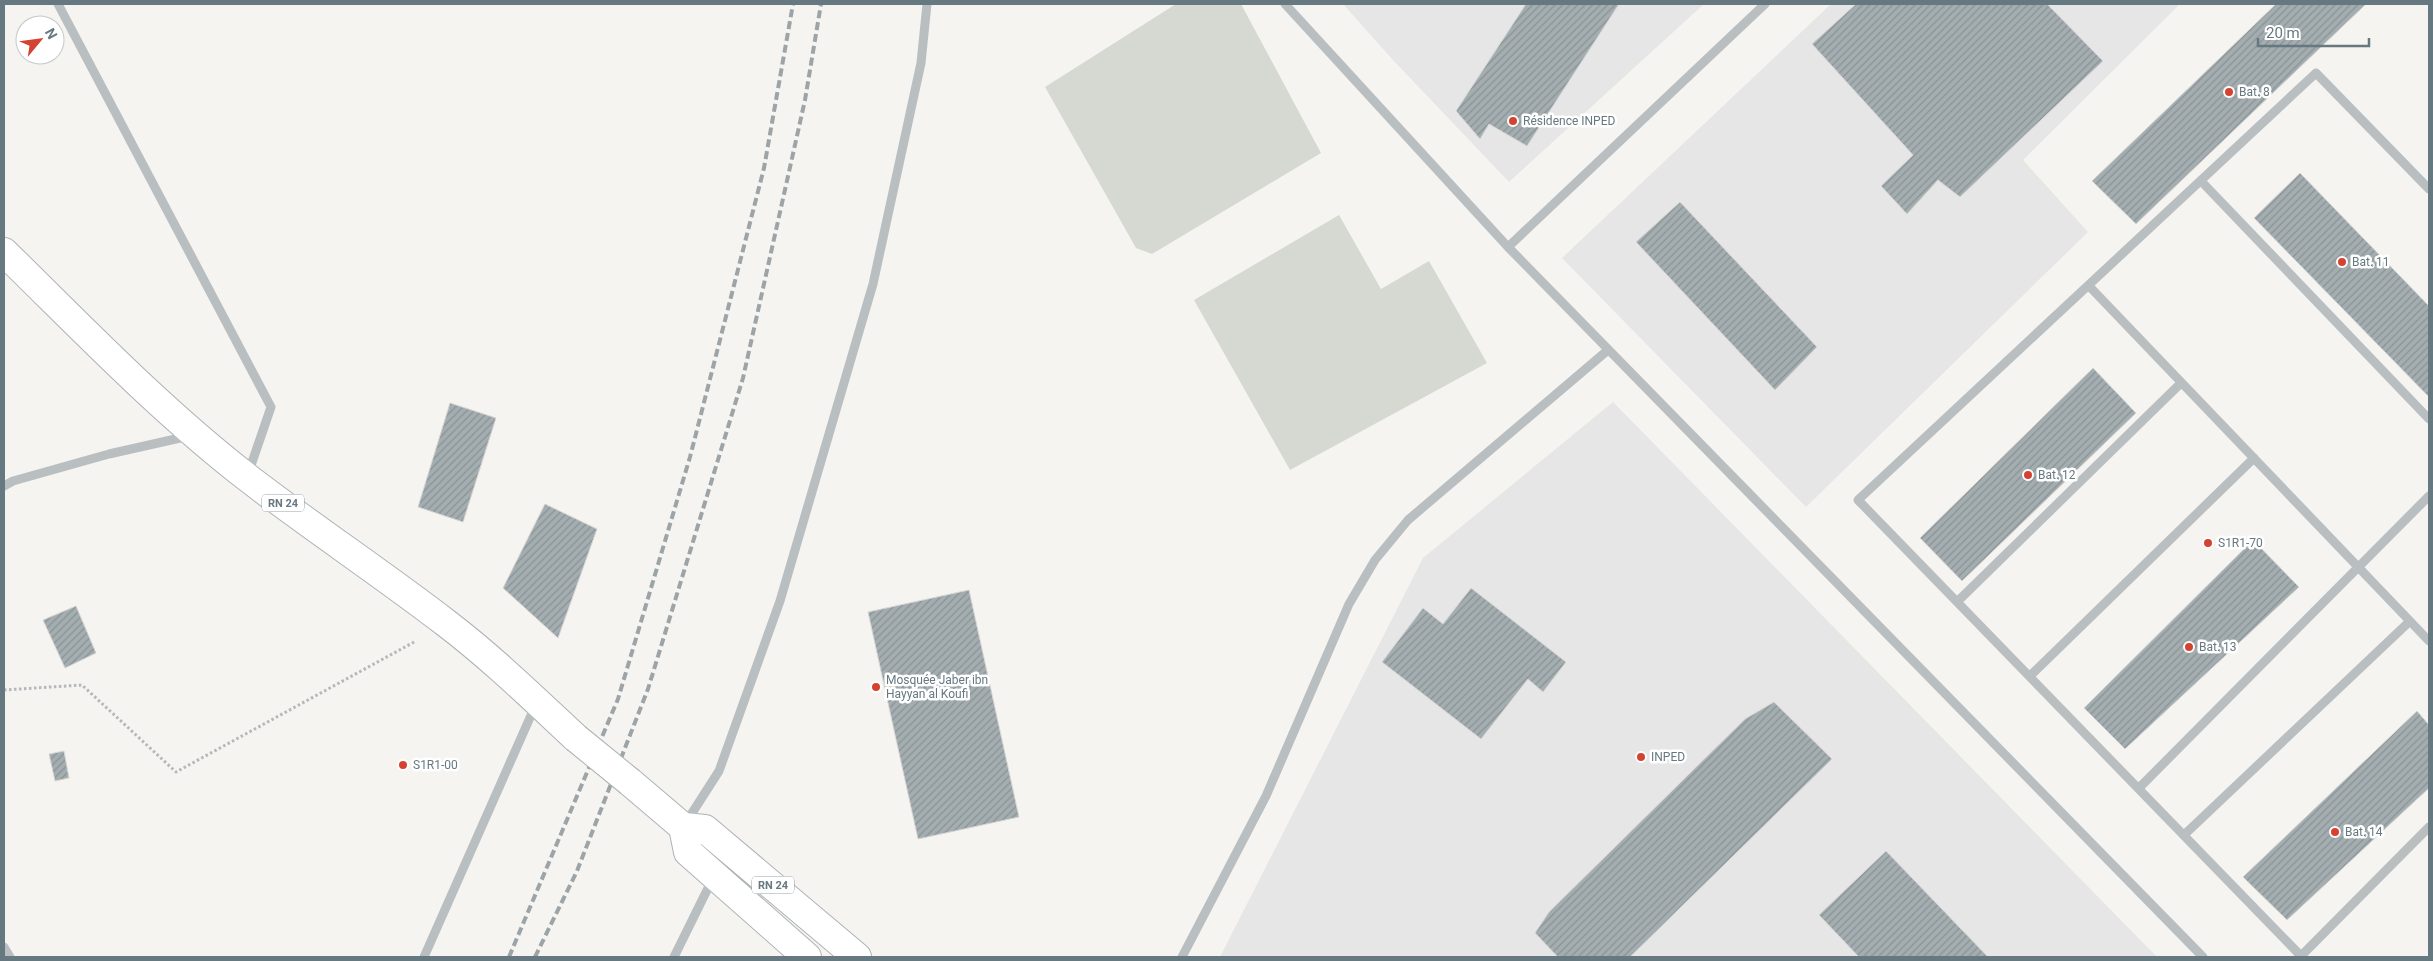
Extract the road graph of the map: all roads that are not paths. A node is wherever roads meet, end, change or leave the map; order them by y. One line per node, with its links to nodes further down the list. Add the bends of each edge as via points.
1 (58, 4): 15 (street, via 271,407)
2 (927, 4): 25 (street, via 921,63 873,284 780,601 719,771)
3 (1285, 4): 7 (street)
4 (1765, 4): 7 (street)
5 (2202, 181): 6 (street, via 2316,73); 9 (street); 12 (street)
6 (2429, 189)
7 (1508, 247): 10 (street)
8 (4, 252): 13 (main road, RN 24)
9 (2089, 286): 11 (street); 19 (street, via 1858,500)
10 (1608, 350): 35 (street, via 1408,520 1375,560 1349,604 1266,796); 36 (street)
11 (2181, 383): 14 (street); 19 (street)
12 (2429, 419)
13 (196, 435): 15 (main road, RN 24); 16 (street, via 109,454)
14 (2254, 458): 18 (street); 22 (street)
15 (247, 477): 23 (main road, RN 24, via 448,624)
16 (4, 486)
17 (2429, 496): 18 (street)
18 (2358, 567): 20 (street); 24 (street)
19 (1958, 602): 22 (street)
20 (2410, 621): 21 (street); 27 (street)
21 (2429, 641)
22 (2030, 676): 24 (street)
23 (537, 701): 25 (main road, RN 24, bridge, via 576,738); 32 (street)
24 (2139, 788): 27 (street)
25 (683, 827): 28 (main road, RN 24, via 688,852); 34 (main road, RN 24, via 705,829)
26 (2429, 827): 27 (street, via 2301,956)
27 (2184, 835)
28 (714, 876): 30 (main road, RN 24); 33 (street)
29 (4, 947): 31 (street)
30 (796, 951)
31 (10, 957)
32 (424, 957)
33 (674, 957)
34 (857, 957)
35 (1182, 957)
36 (2204, 957)

